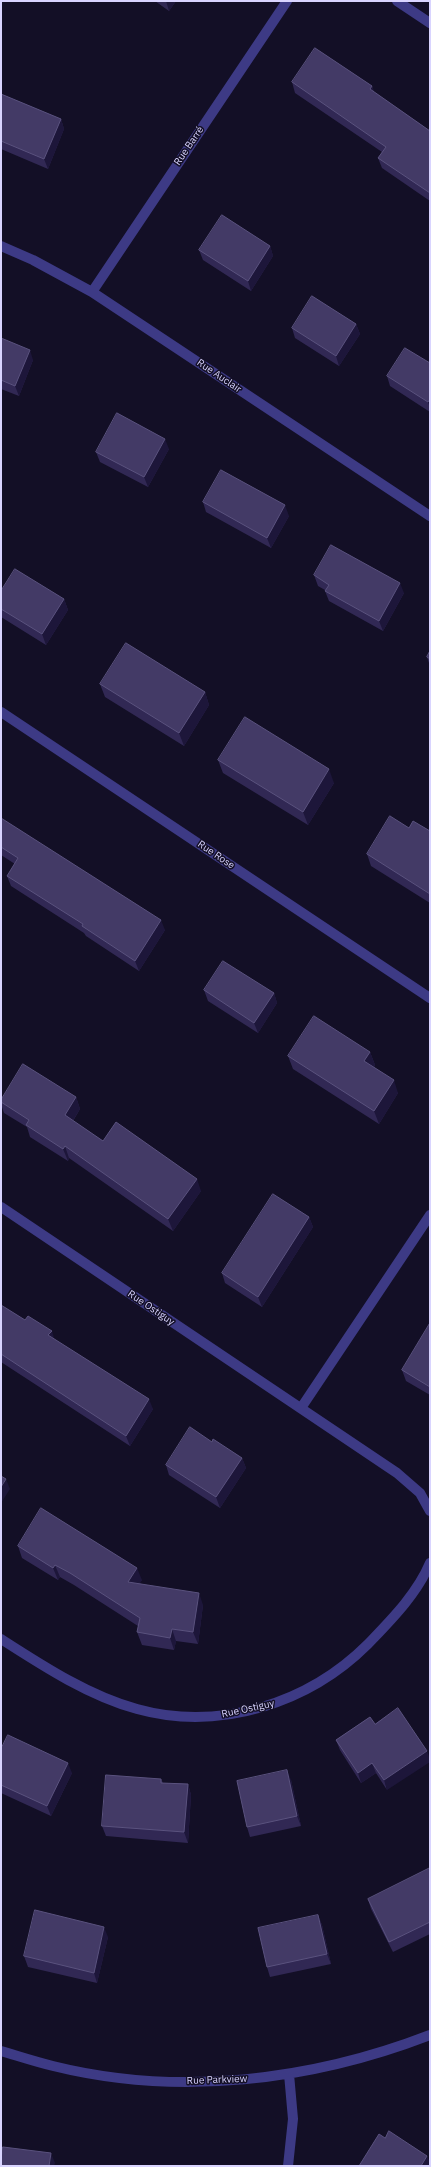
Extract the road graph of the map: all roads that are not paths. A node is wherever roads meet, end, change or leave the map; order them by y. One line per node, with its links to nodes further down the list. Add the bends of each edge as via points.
1 (287, 1): 5 (street, Rue Barré)
2 (397, 1): 3 (street)
3 (430, 23)
4 (1, 246): 5 (street, Rue Auclair)
5 (92, 292): 6 (street, Rue Auclair)
6 (430, 516)
7 (1, 712): 8 (street, Rue Rose)
8 (430, 998)
9 (1, 1207): 11 (street, Rue Ostiguy)
10 (430, 1214): 11 (street)
11 (301, 1408): 12 (street, Rue Ostiguy, via 404,1477 420,1493)
12 (430, 1511)
13 (430, 1563): 14 (street, Rue Ostiguy, via 404,1604 349,1662 298,1694 239,1713 185,1716 158,1714 132,1707 100,1696)
14 (1, 1639)
15 (430, 2035): 17 (street, Rue Parkview, via 371,2055)
16 (1, 2051): 17 (street, Rue Parkview, via 60,2068 140,2080 209,2082)
17 (289, 2074): 18 (street, via 293,2119)
18 (288, 2166)

